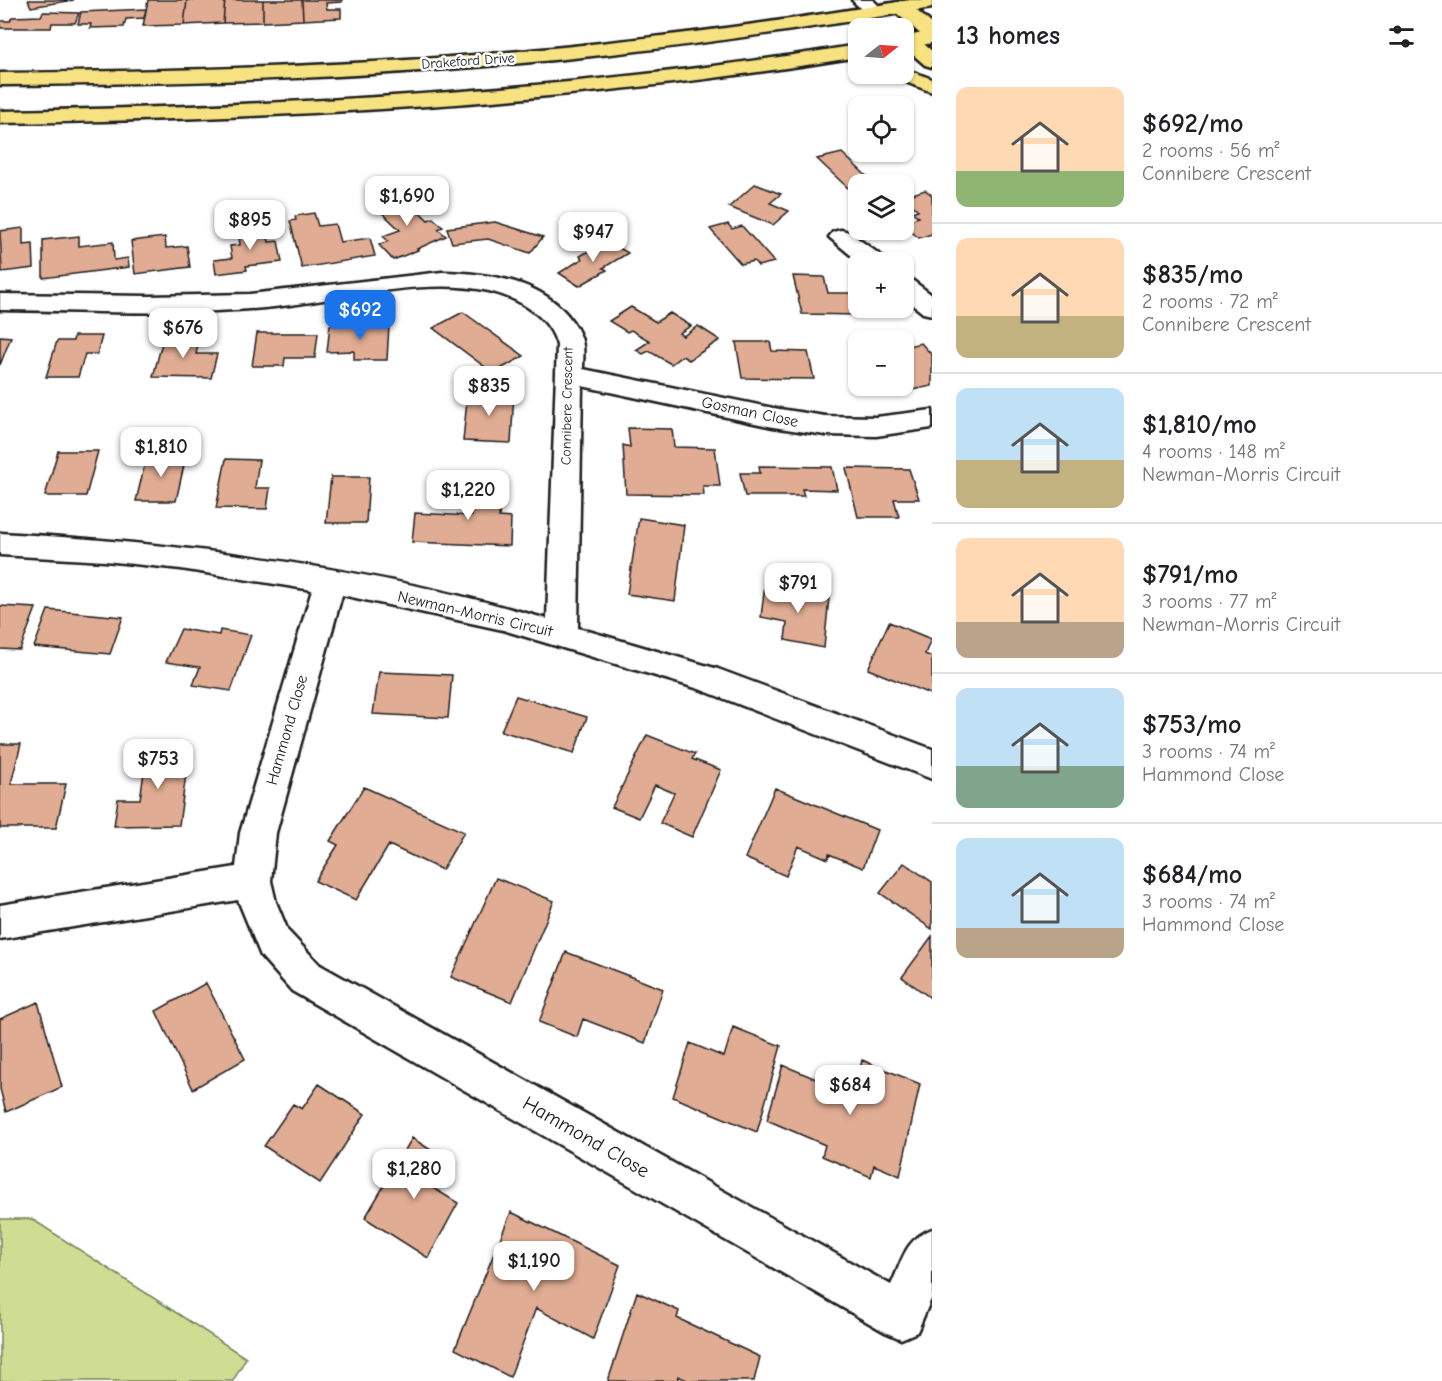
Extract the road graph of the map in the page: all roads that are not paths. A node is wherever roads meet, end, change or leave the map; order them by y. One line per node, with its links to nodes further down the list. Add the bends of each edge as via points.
1 (829, 0): 6 (main road)
2 (932, 2): 3 (main road, Drakeford Drive)
3 (897, 4): 4 (main road, Drakeford Drive); 7 (main road)
4 (868, 6): 5 (main road); 6 (main road, Drakeford Drive)
5 (883, 18)
6 (731, 33): 14 (main road, Drakeford Drive, via 514,58 389,67)
7 (932, 36): 8 (main road)
8 (914, 39)
9 (914, 47): 13 (main road)
10 (848, 53): 11 (main road)
11 (824, 57): 12 (main road); 17 (main road, via 656,79 429,99 191,113)
12 (848, 60)
13 (932, 61)
14 (0, 79)
15 (914, 79): 16 (main road)
16 (932, 86)
17 (0, 117)
18 (841, 237): 19 (street)
19 (861, 252)
20 (914, 293): 22 (street)
21 (0, 302): 23 (street, Connibere Crescent, via 240,302 426,280 465,280 517,292 554,314 570,345)
22 (932, 307)
23 (569, 375): 24 (street, Gosman Close, via 814,426 858,429); 27 (street, Connibere Crescent)
24 (932, 419)
25 (0, 544): 26 (street, Newman-Morris Circuit, via 181,558)
26 (330, 581): 27 (street, Newman-Morris Circuit); 29 (street, Hammond Close, via 258,833)
27 (562, 634): 28 (street, Newman-Morris Circuit, via 706,678)
28 (932, 764)
29 (253, 881): 30 (street); 31 (street, Hammond Close, via 256,902 274,943 306,978 901,1316)
30 (0, 922)
31 (932, 1251)

